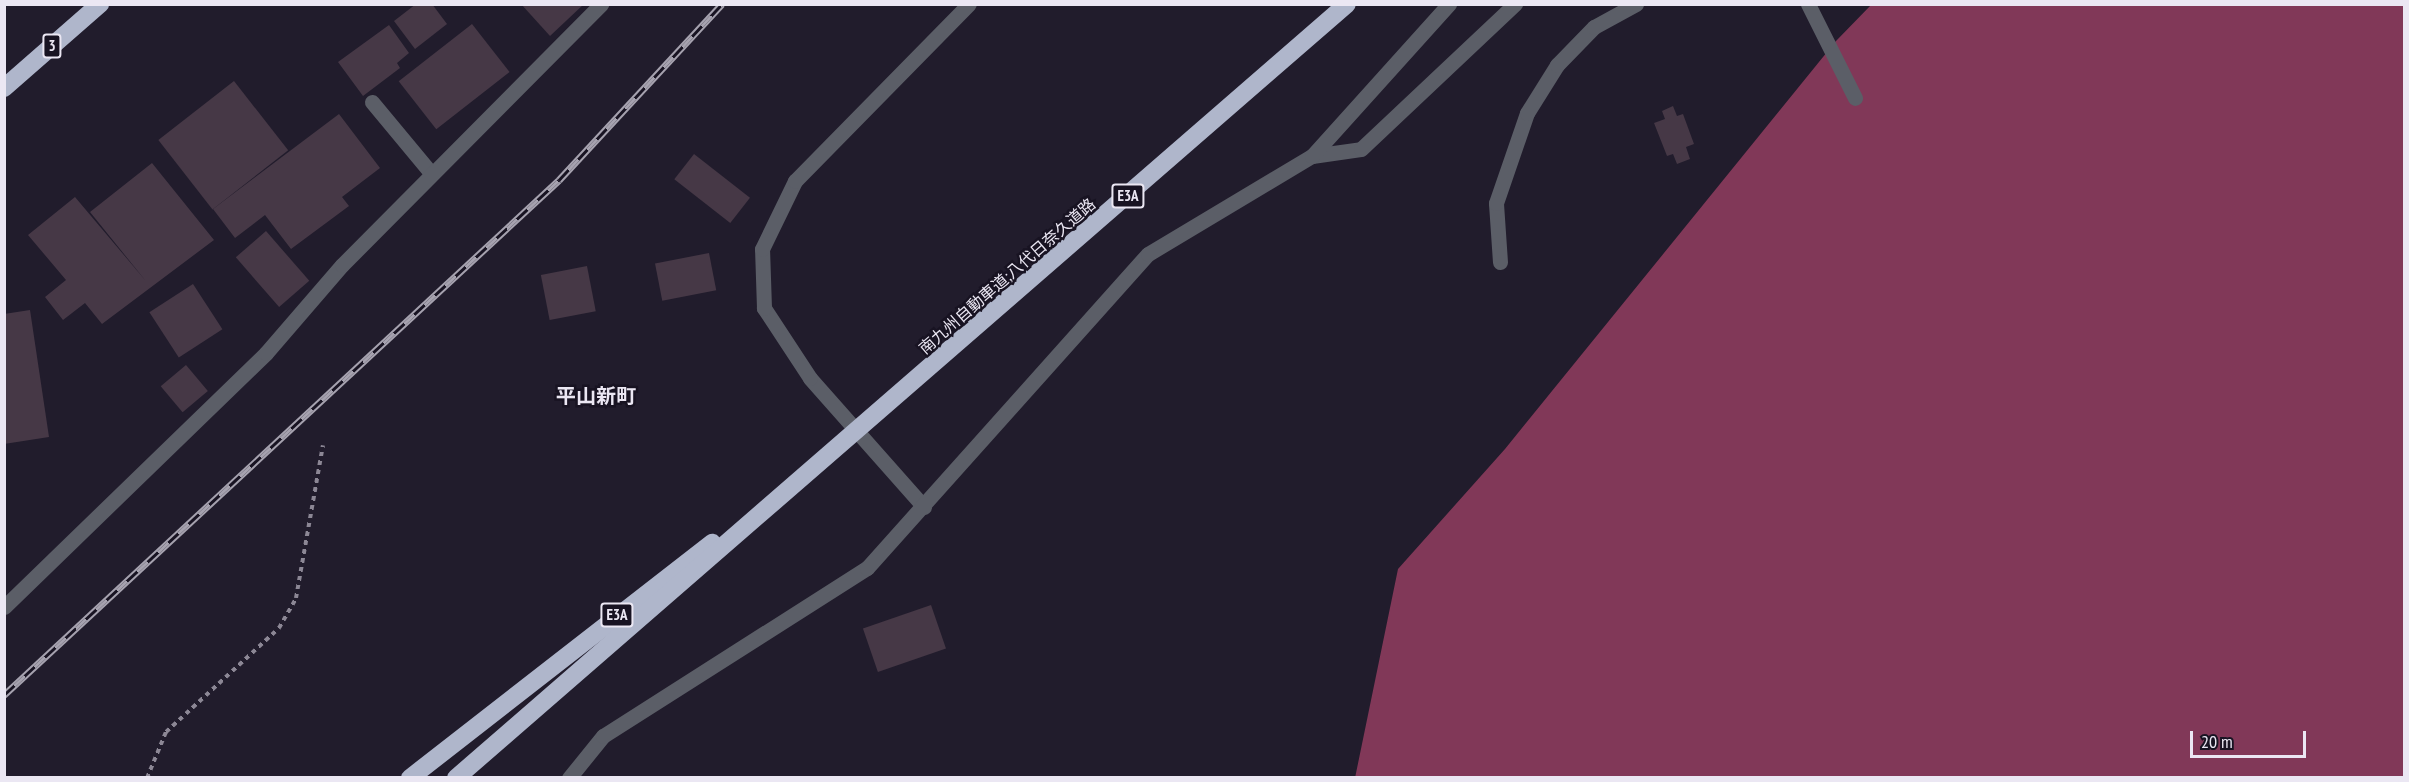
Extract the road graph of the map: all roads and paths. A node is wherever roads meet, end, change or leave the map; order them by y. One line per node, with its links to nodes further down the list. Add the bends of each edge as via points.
1 (100, 4): 9 (highway, 3)
2 (601, 4): 13 (street)
3 (969, 4): 17 (street, via 795,181 762,249 764,308 810,378)
4 (1347, 4): 16 (highway, 南九州自動車道;八代日奈久道路 / E3A)
5 (1449, 4): 12 (street)
6 (1515, 4): 12 (street, via 1361,149)
7 (1636, 4): 14 (street, via 1587,34 1557,65 1527,113 1496,203)
8 (1808, 4): 10 (street)
9 (4, 88)
10 (1855, 98)
11 (372, 102): 13 (street)
12 (1312, 156): 17 (street, via 1148,254)
13 (431, 173): 18 (street, via 266,353)
14 (1500, 262)
15 (323, 445): 19 (path, via 296,598 279,628 166,732)
16 (827, 456): 20 (highway, 南九州自動車道;八代日奈久道路 / E3A); 21 (highway, 南九州自動車道;八代日奈久道路 / E3A)
17 (924, 507): 22 (street, via 867,568 603,736)
18 (4, 608)
19 (147, 777)
20 (410, 777)
21 (456, 777)
22 (569, 777)

